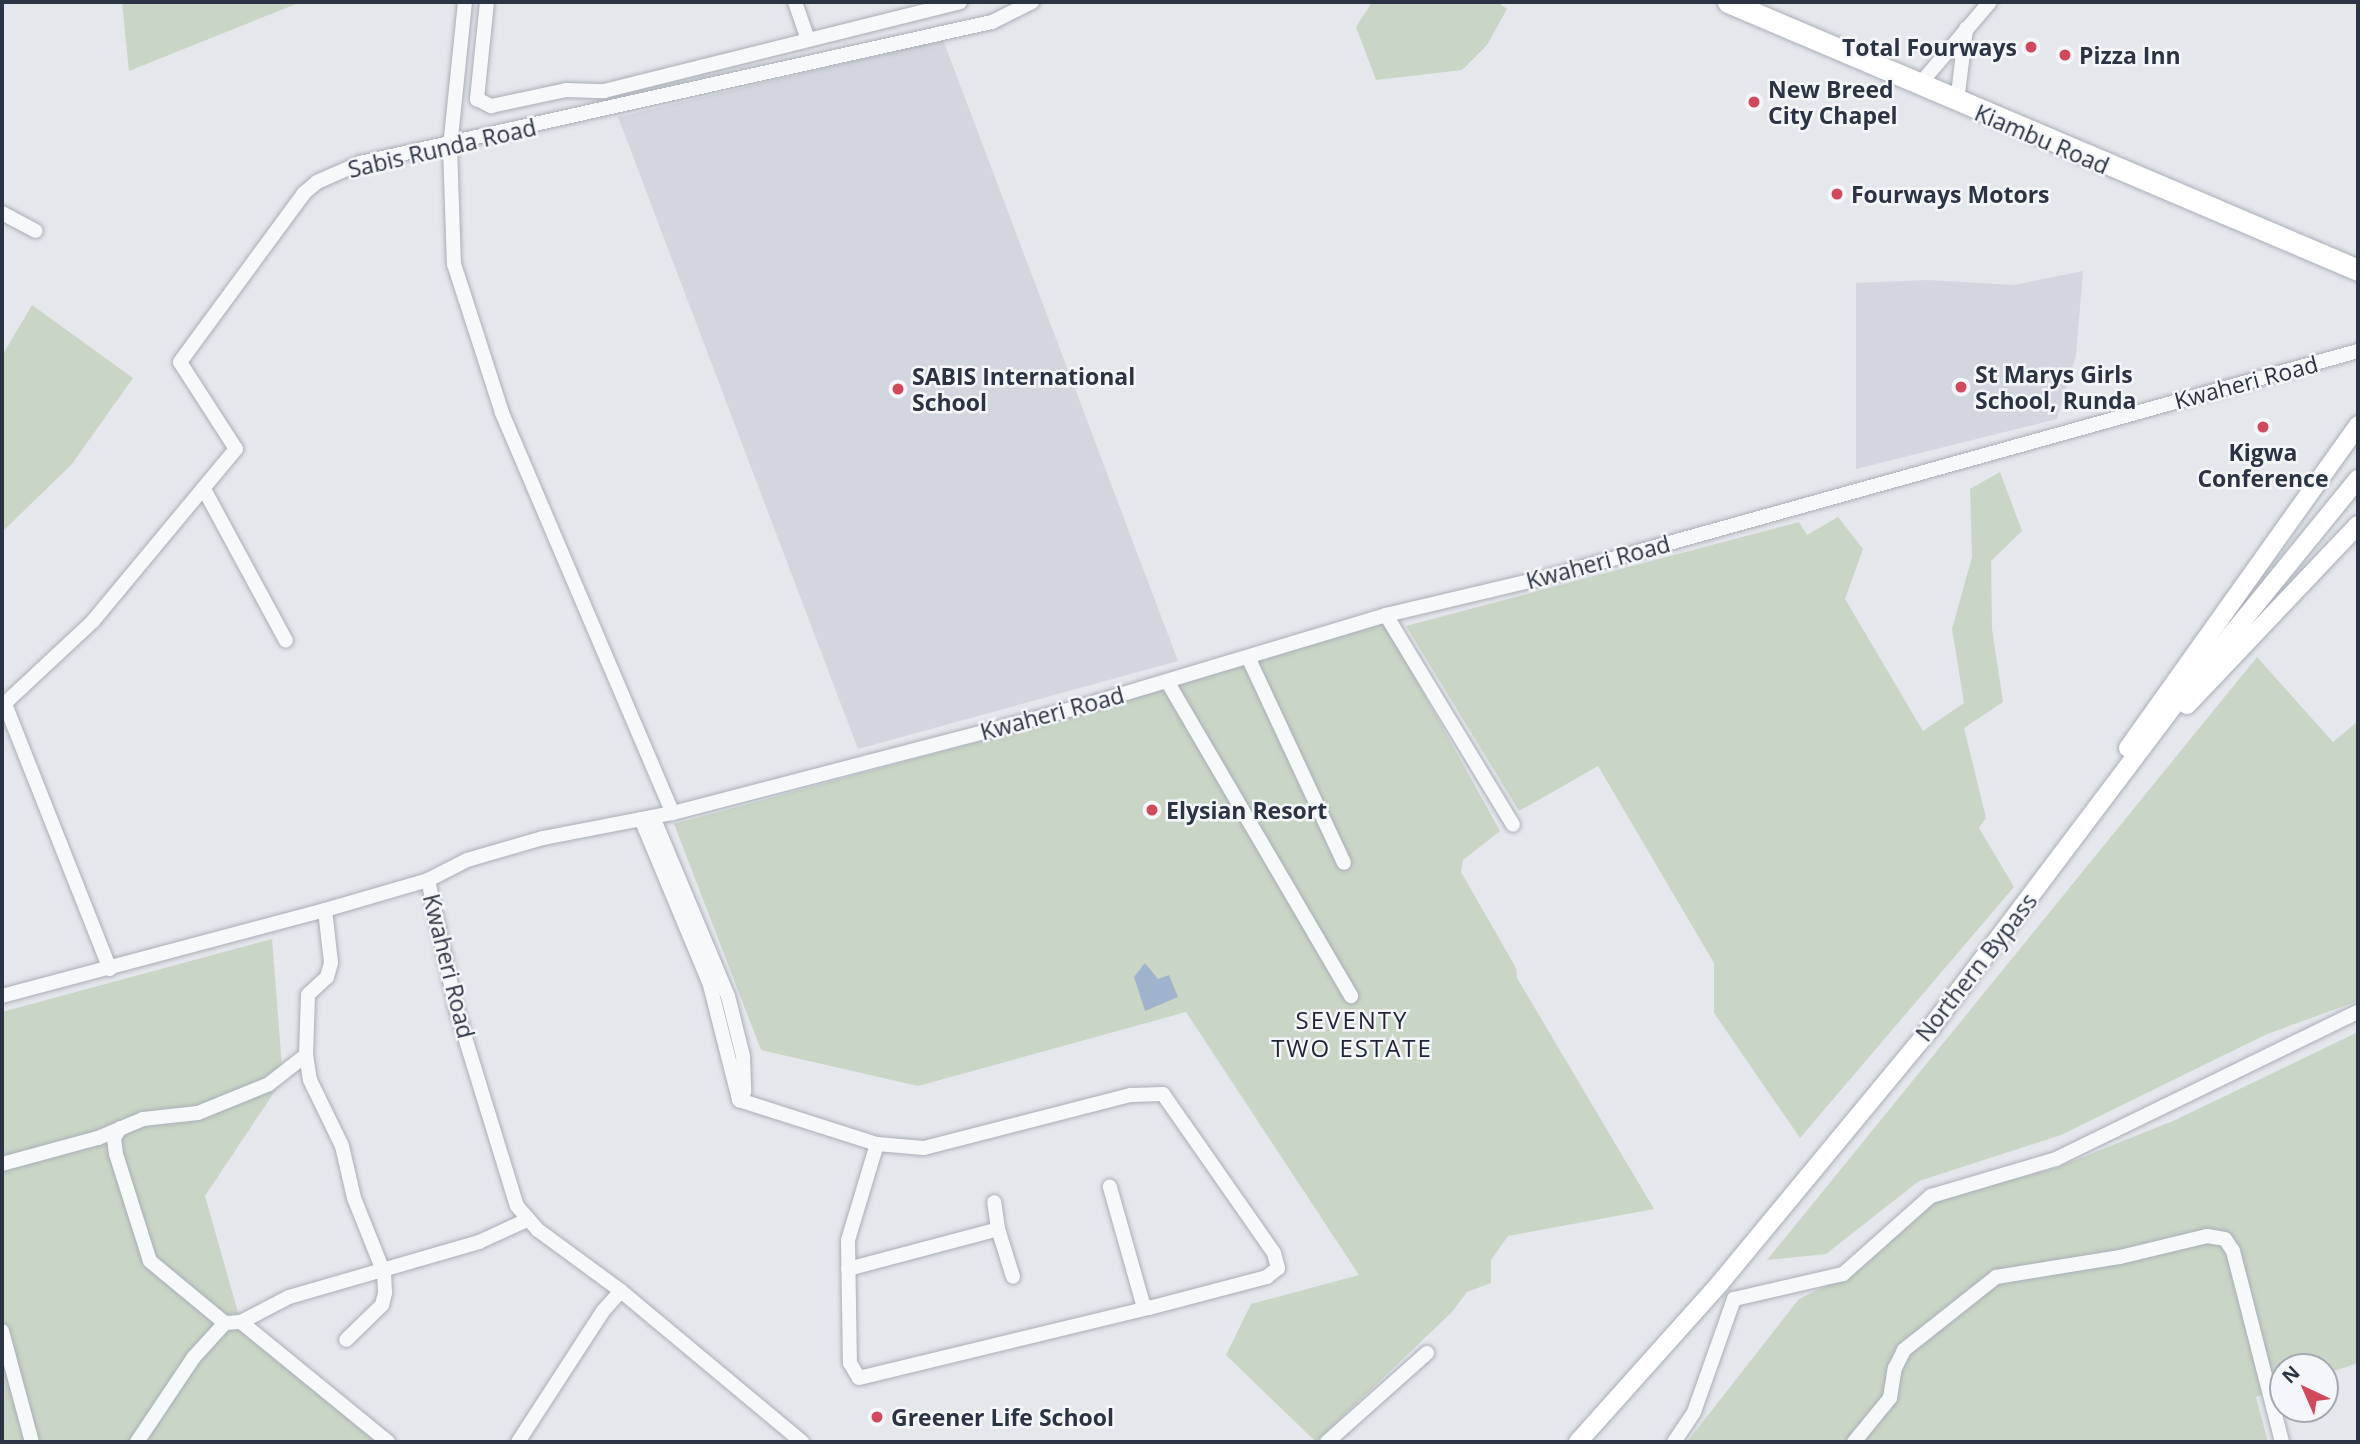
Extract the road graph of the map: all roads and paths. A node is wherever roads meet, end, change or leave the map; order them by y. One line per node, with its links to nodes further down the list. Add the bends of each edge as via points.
1 (465, 2): 13 (street)
2 (487, 2): 10 (street, via 477,91 477,99 485,105 566,90 604,91)
3 (795, 2): 10 (street)
4 (960, 2): 10 (street)
5 (1032, 2): 8 (street, Sabis Runda Road)
6 (1728, 2): 11 (highway, Kiambu Road)
7 (1990, 2): 9 (street)
8 (1012, 8): 13 (street, Sabis Runda Road)
9 (1966, 27): 11 (street); 12 (street)
10 (808, 39)
11 (1919, 85): 12 (highway, Kiambu Road)
12 (1956, 102): 16 (highway, Kiambu Road)
13 (450, 146): 20 (street, Sabis Runda Road, via 360,163 317,182 304,193 180,362 236,449); 28 (street, via 454,264 471,327 502,413)
14 (2, 213): 15 (street)
15 (36, 231)
16 (2358, 270)
17 (2358, 351): 22 (street, Kwaheri Road, via 1550,576)
18 (2358, 425): 31 (main road, via 2157,705)
19 (2358, 479): 27 (main road, Northern Bypass)
20 (205, 491): 23 (street); 26 (street, Sabis Runda Road, via 93,621)
21 (2358, 524): 27 (main road)
22 (1385, 615): 24 (street, Kwaheri Road); 30 (street)
23 (286, 640)
24 (1248, 657): 25 (street, Kwaheri Road); 32 (street)
25 (1167, 681): 28 (street, Kwaheri Road); 37 (street)
26 (3, 705): 35 (street)
27 (2141, 749): 31 (main road, Northern Bypass)
28 (673, 813): 29 (street, Kwaheri Road)
29 (647, 818): 33 (street, Kwaheri Road, via 543,838 467,860); 42 (street, via 722,999 739,1100)
30 (1513, 825)
31 (2076, 835): 52 (main road, Northern Bypass, via 1930,1029)
32 (1345, 863)
33 (428, 880): 34 (street); 47 (street, Kwaheri Road, via 456,1008 510,1185)
34 (325, 910): 35 (street); 39 (street, via 331,962 327,977 308,995)
35 (110, 969): 36 (street)
36 (2, 996)
37 (1351, 996)
38 (2358, 1012): 54 (street, via 2056,1159 1931,1196 1843,1274)
39 (306, 1055): 40 (street, via 269,1084 198,1113 167,1120 143,1119); 50 (street, via 310,1080 342,1146 354,1198)
40 (120, 1128): 41 (street); 43 (street, via 114,1138)
41 (98, 1138): 43 (street); 44 (street)
42 (877, 1144): 49 (street, via 851,1229); 55 (street, via 924,1148 1131,1095 1167,1096 1279,1264 1267,1277)
43 (116, 1154): 57 (street, via 150,1261)
44 (2, 1164)
45 (1110, 1187): 55 (street, via 1143,1304)
46 (994, 1202): 48 (street)
47 (527, 1220): 50 (street, via 479,1242); 53 (street, Kwaheri Road)
48 (998, 1229): 49 (street); 51 (street)
49 (848, 1269): 55 (street, via 850,1363 859,1378)
50 (384, 1273): 56 (street, via 289,1297); 59 (street, via 382,1305)
51 (1013, 1277)
52 (1720, 1283): 54 (street); 67 (main road, Northern Bypass)
53 (621, 1291): 64 (street, via 603,1311); 65 (street, Kwaheri Road)
54 (1734, 1299): 68 (street, via 1694,1412)
55 (1149, 1308)
56 (241, 1322): 57 (street); 63 (street)
57 (225, 1323): 62 (street, via 194,1357)
58 (2, 1331): 61 (street)
59 (346, 1340)
60 (1427, 1353): 66 (street)
61 (32, 1442)
62 (137, 1442)
63 (388, 1442)
64 (518, 1442)
65 (802, 1442)
66 (1327, 1442)
67 (1578, 1442)
68 (1674, 1442)
69 (1854, 1442): 70 (street, via 1890,1398 1895,1368 1904,1350 1996,1277 2120,1257 2207,1236 2225,1240 2233,1251)
70 (2282, 1442)

